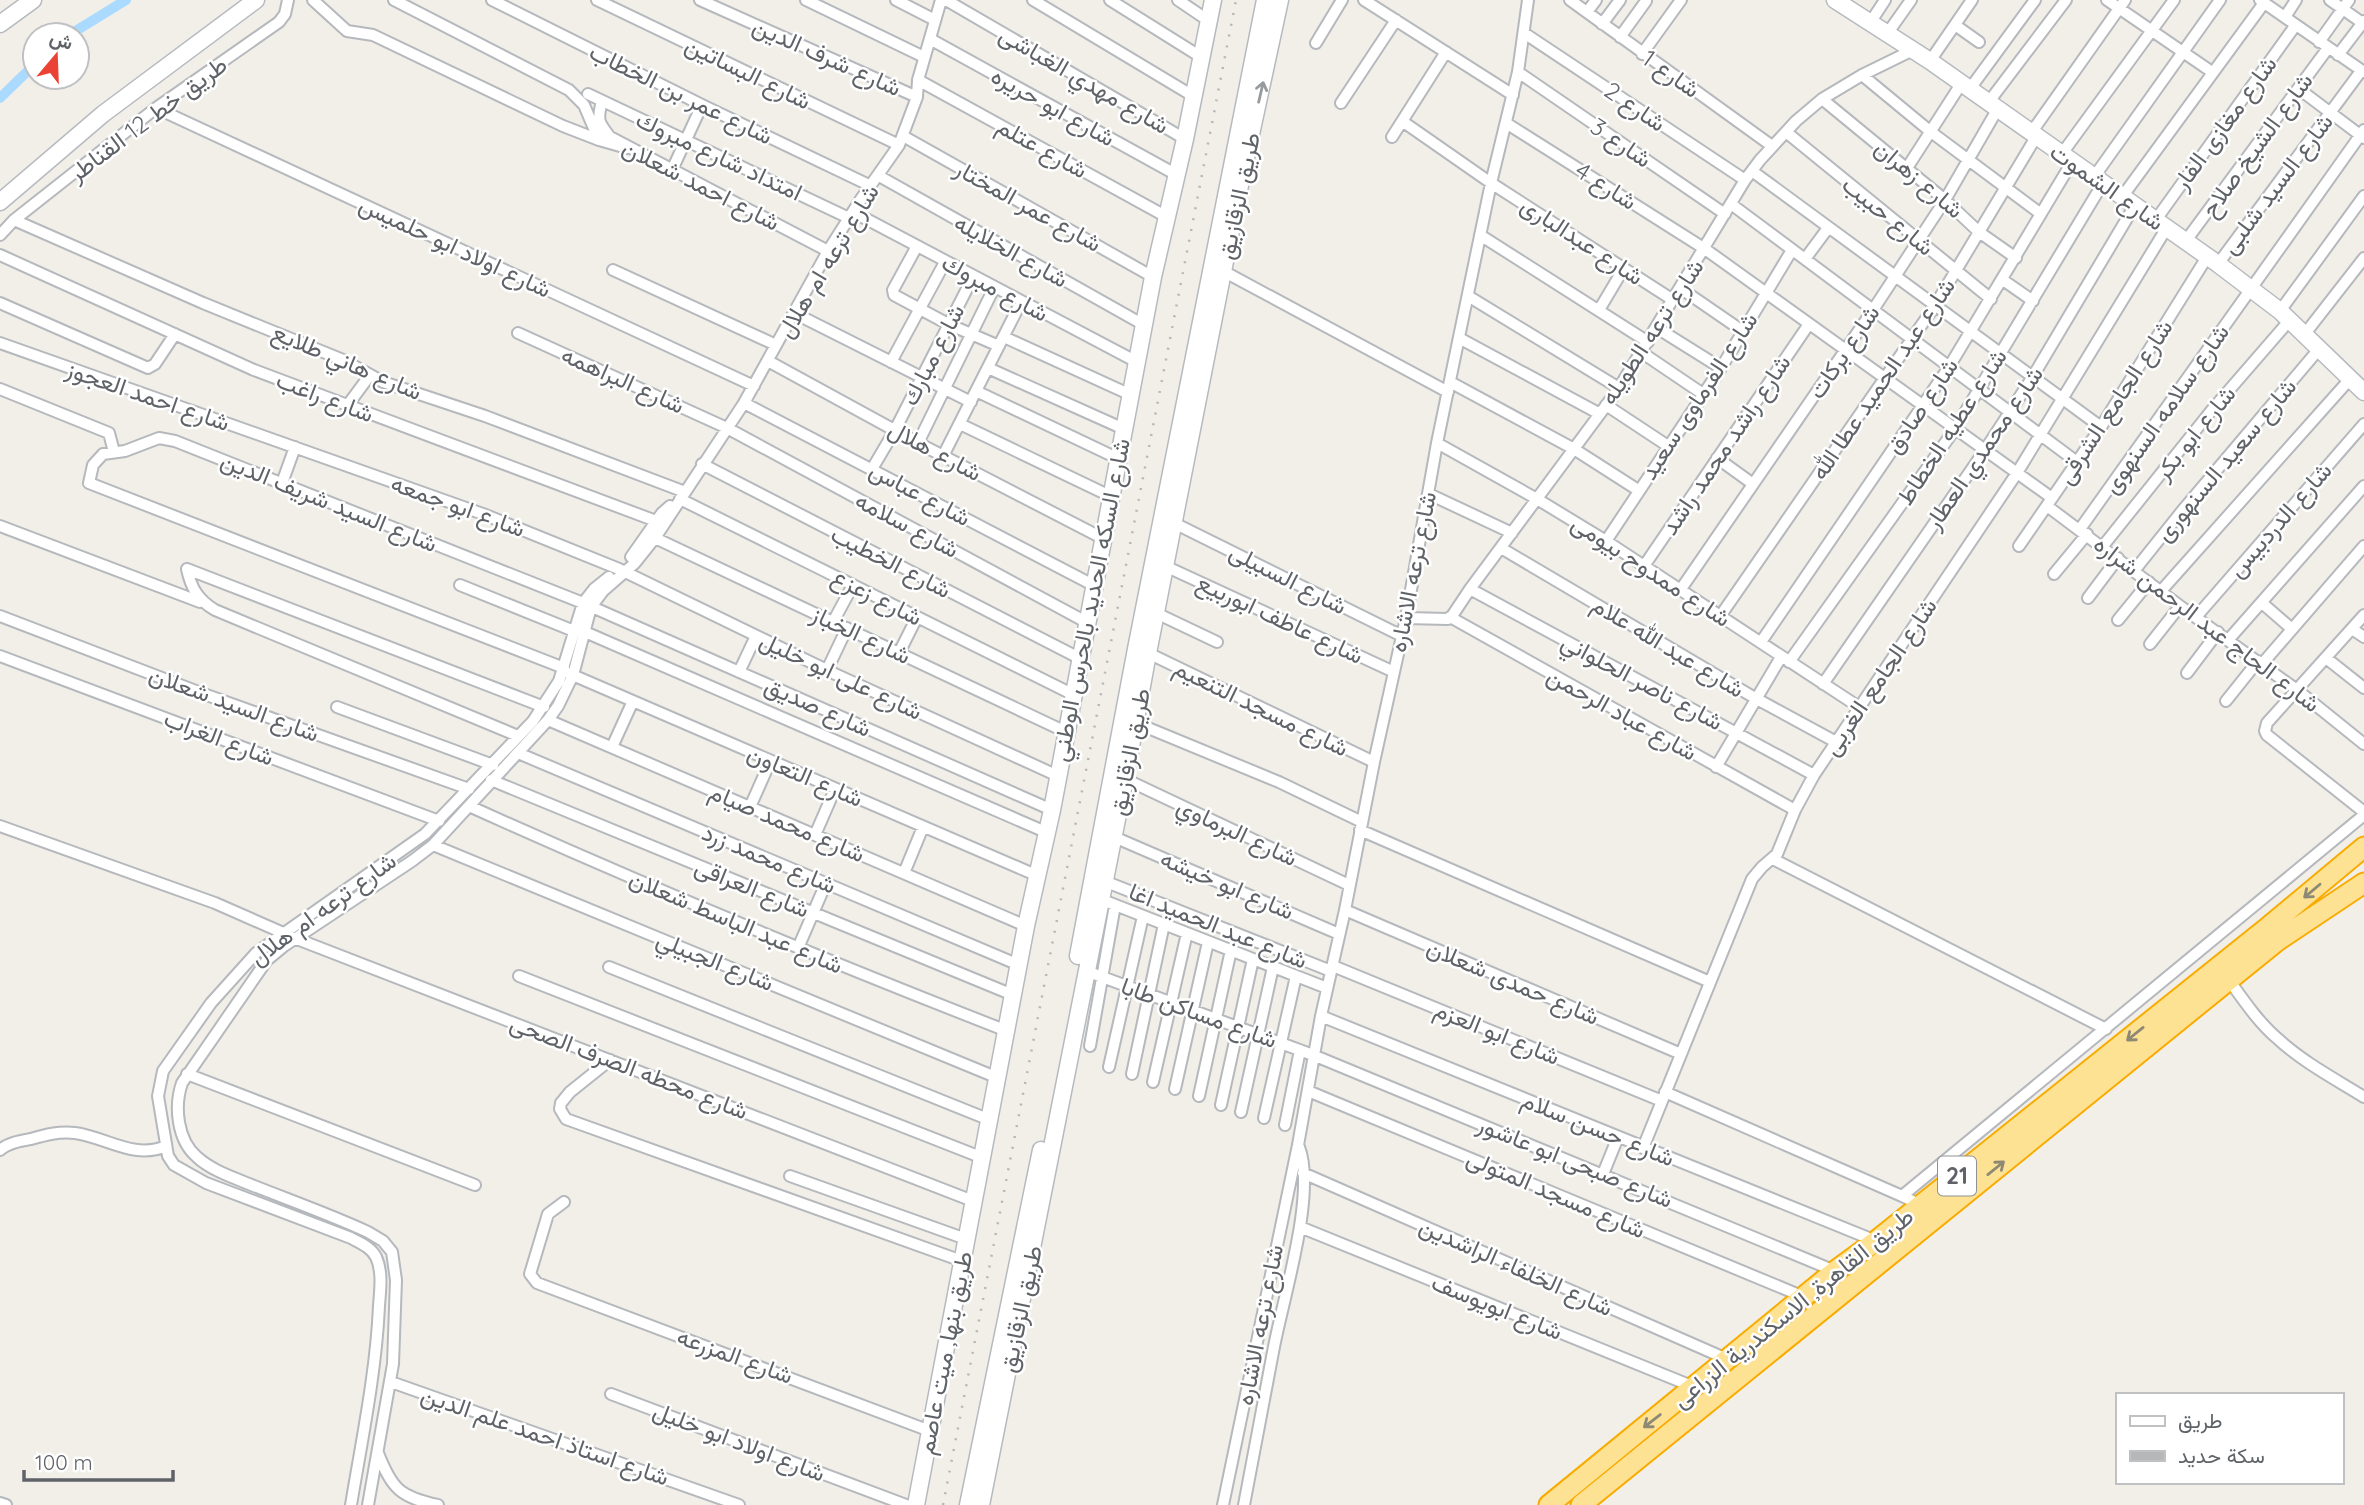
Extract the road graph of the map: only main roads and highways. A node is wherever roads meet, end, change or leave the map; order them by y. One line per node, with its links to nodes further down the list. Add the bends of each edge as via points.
1 (256, 0): 8 (main road, طريق خط 12 القناطر, via 103,114)
2 (1213, 0): 14 (main road, شارع السكه الحديد بالحرس الوطني, via 1153,277)
3 (1265, 0): 9 (main road, طريق الزقازيق)
4 (1280, 0): 9 (main road, طريق الزقازيق, one-way to 4, via 1223,271)
5 (1835, 0): 10 (main road, شارع الشموت, via 1930,61 2213,260 2284,316)
6 (29, 1): 7 (main road)
7 (0, 24)
8 (0, 202)
9 (1204, 339): 12 (main road, طريق الزقازيق); 12 (main road, طريق الزقازيق, via 1136,723 1114,837)
10 (2364, 392)
11 (2364, 847): 18 (highway, طريق القاهرة, الاسكندرية الزراعى / 21, one-way to 18)
12 (1101, 875): 16 (main road, طريق الزقازيق); 17 (main road, طريق الزقازيق, via 1107,902)
13 (2364, 883): 19 (highway, طريق القاهرة, الاسكندرية الزراعى / 21, one-way to 13, via 2229,980)
14 (973, 1201): 15 (main road, طريق بنها, ميت عاصم)
15 (916, 1505)
16 (968, 1505)
17 (981, 1505)
18 (1549, 1505)
19 (1581, 1505)

